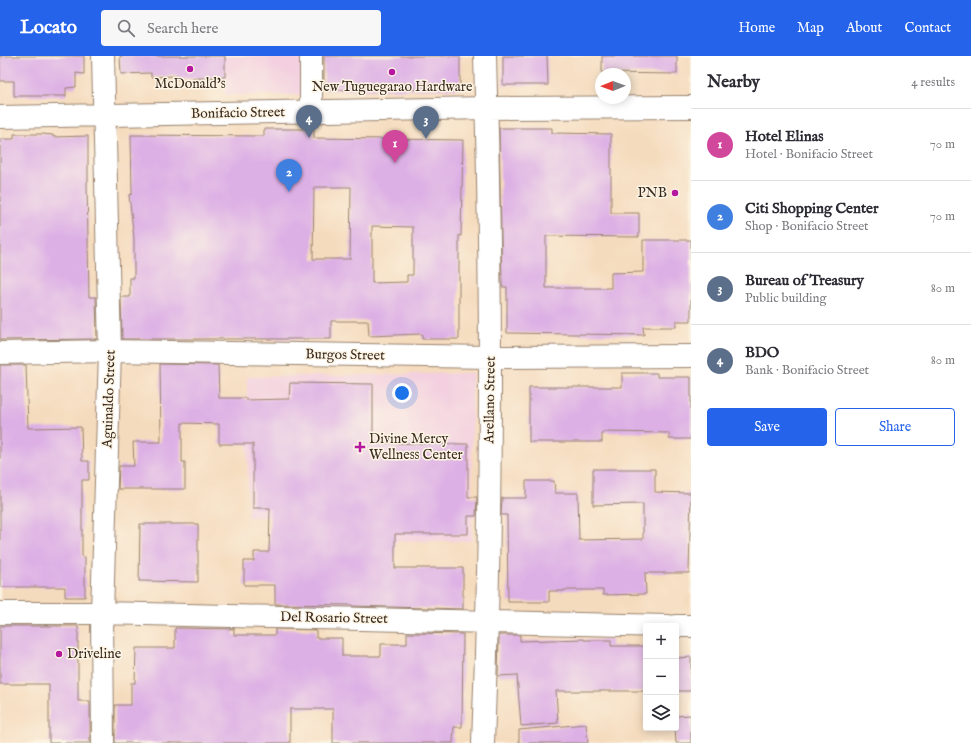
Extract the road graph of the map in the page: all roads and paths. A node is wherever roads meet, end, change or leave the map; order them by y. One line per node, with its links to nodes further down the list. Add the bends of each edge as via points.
1 (103, 56): 7 (street, Aguinaldo Street)
2 (311, 56): 6 (street)
3 (485, 56): 5 (street, Arellano Street)
4 (691, 107): 5 (street, Bonifacio Street)
5 (487, 108): 6 (street, Bonifacio Street); 12 (street, Arellano Street)
6 (311, 112): 7 (street, Bonifacio Street)
7 (104, 115): 8 (street, Bonifacio Street); 9 (street, Aguinaldo Street)
8 (0, 117)
9 (110, 351): 10 (street, Burgos Street); 12 (street, Burgos Street); 13 (street, Aguinaldo Street)
10 (0, 353)
11 (691, 356): 12 (street, Burgos Street)
12 (491, 357): 15 (street, Arellano Street)
13 (102, 612): 14 (street, Del Rosario Street); 15 (street, Del Rosario Street); 19 (street, Aguinaldo Street)
14 (0, 613)
15 (488, 622): 16 (street, Del Rosario Street); 20 (street, Arellano Street)
16 (643, 625)
17 (679, 626): 18 (street)
18 (691, 626)
19 (103, 743)
20 (483, 743)

